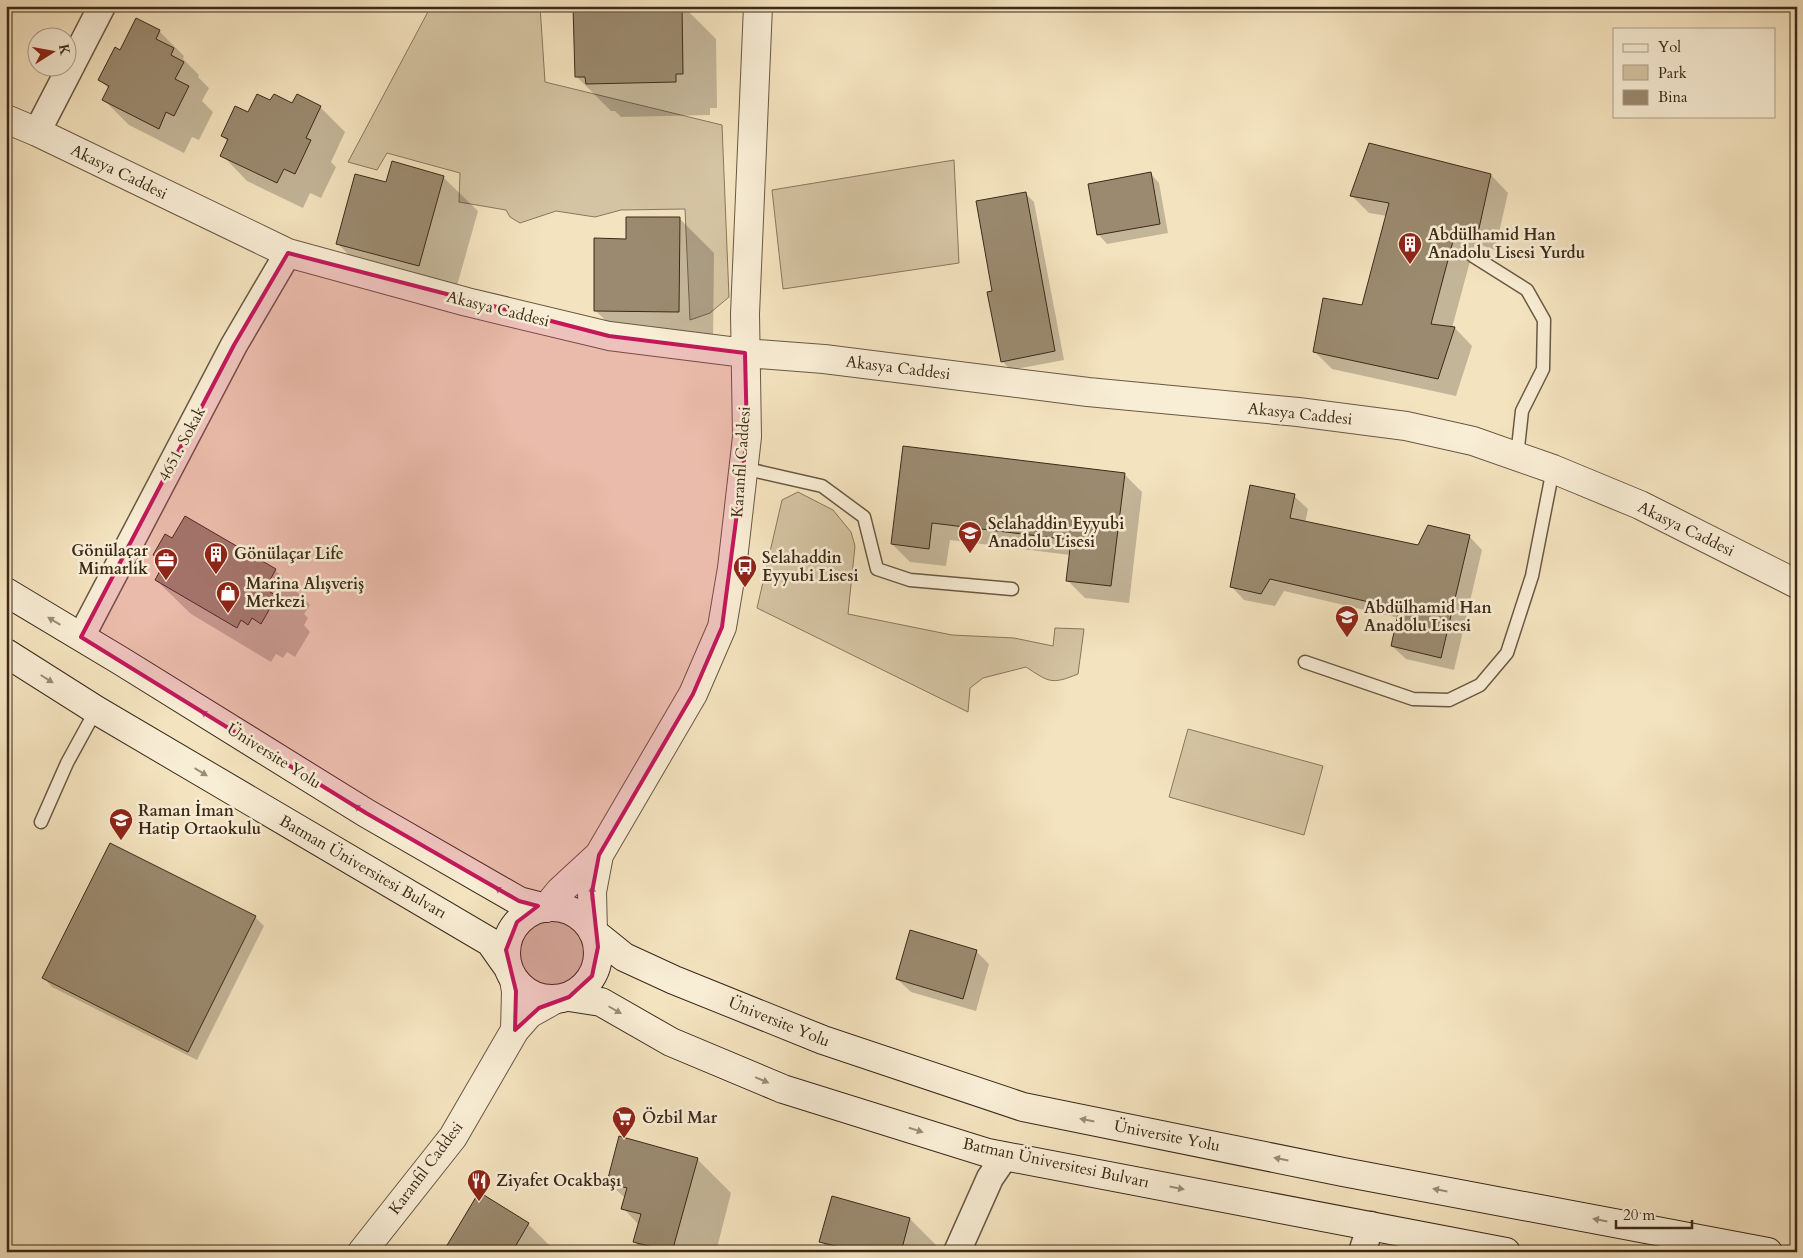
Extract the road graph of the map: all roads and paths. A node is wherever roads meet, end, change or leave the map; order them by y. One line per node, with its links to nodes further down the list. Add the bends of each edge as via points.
1 (102, 6): 4 (street)
2 (758, 6): 7 (main road, Karanfil Caddesi)
3 (6, 119): 4 (main road, Akasya Caddesi)
4 (37, 132): 5 (main road, Akasya Caddesi)
5 (288, 253): 7 (main road, Akasya Caddesi, via 467,302 609,336); 14 (street, 4651. Sokak, via 234,344)
6 (1473, 256): 8 (lane, via 1527,290 1544,320 1542,369 1522,410)
7 (745, 353): 8 (main road, Akasya Caddesi, via 824,359 1088,392 1406,426 1473,442); 9 (main road, Karanfil Caddesi, via 747,437)
8 (1517, 457): 10 (main road, Akasya Caddesi)
9 (743, 468): 12 (lane, via 822,486 864,516 878,569 910,580); 19 (main road, Karanfil Caddesi, via 722,627 694,694)
10 (1553, 469): 11 (main road, Akasya Caddesi, via 1640,505); 16 (lane, via 1532,576 1507,652 1480,685 1449,700 1414,699)
11 (1797, 584)
12 (1012, 589)
13 (6, 592): 14 (main road, Üniversite Yolu, one-way to 13)
14 (81, 637): 20 (main road, Üniversite Yolu, one-way to 14, via 518,901 366,813)
15 (6, 652): 17 (main road, Batman Üniversitesi Bulvarı, one-way to 17)
16 (1305, 662)
17 (96, 710): 18 (lane, via 67,763); 22 (main road, Batman Üniversitesi Bulvarı, one-way to 22, via 490,942)
18 (41, 822)
19 (598, 855): 20 (main road); 21 (main road, one-way to 19, via 592,892)
20 (546, 908): 21 (main road, via 572,911); 22 (main road, via 529,913 517,922 509,935 506,950)
21 (593, 932): 23 (main road, via 598,962 592,976 583,988); 31 (main road, Üniversite Yolu, one-way to 21, via 1023,1107 823,1040 691,987 624,957)
22 (511, 973): 23 (main road, via 525,991 539,998); 24 (main road, via 516,991)
23 (562, 998): 24 (main road, via 529,1014); 25 (main road, Batman Üniversitesi Bulvarı, one-way to 25, via 601,1002 671,1042 783,1089)
24 (515, 1030): 27 (main road, Karanfil Caddesi, via 453,1137)
25 (1005, 1156): 26 (main road, Batman Üniversitesi Bulvarı, one-way to 26); 28 (street, via 990,1178)
26 (1371, 1225): 29 (street); 30 (main road, Batman Üniversitesi Bulvarı)
27 (362, 1252)
28 (957, 1252)
29 (1362, 1252)
30 (1506, 1252)
31 (1768, 1252)

